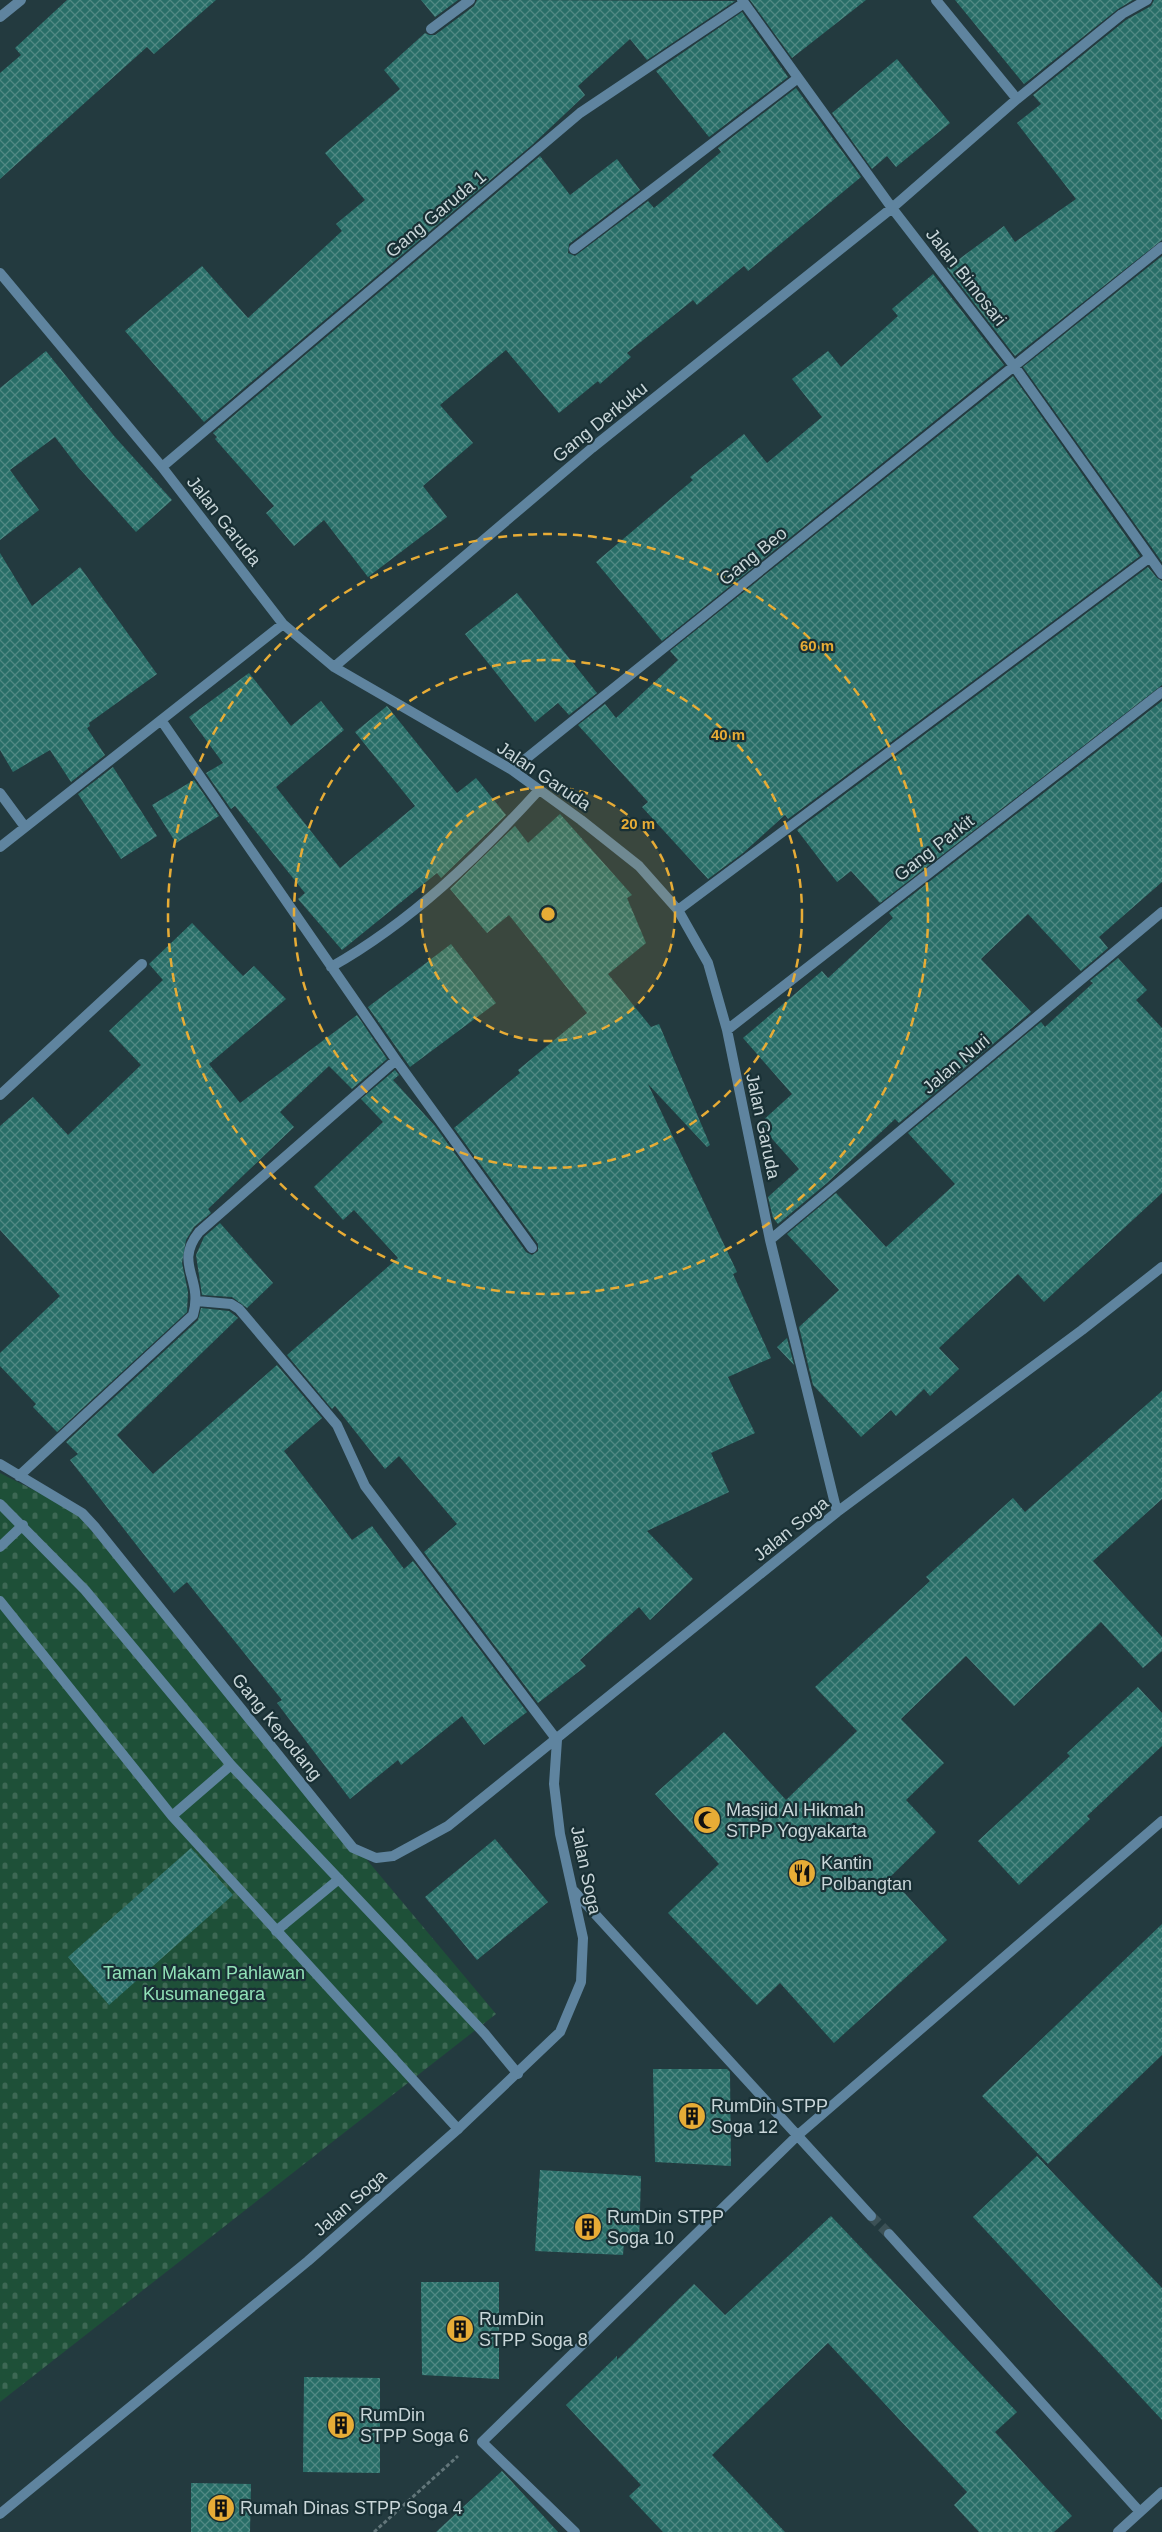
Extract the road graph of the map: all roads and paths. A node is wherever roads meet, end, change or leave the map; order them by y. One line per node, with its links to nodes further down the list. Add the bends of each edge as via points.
1 (21, 0): 6 (street)
2 (470, 0): 7 (street)
3 (936, 0): 9 (street)
4 (1147, 0): 9 (street, Gang Derkuku, via 1122,14)
5 (743, 2): 8 (street, Jalan Bimosari); 15 (street, Gang Garuda 1, via 580,113)
6 (0, 17)
7 (431, 29)
8 (798, 78): 10 (street, Jalan Bimosari); 12 (street)
9 (1016, 99): 10 (street, Gang Derkuku)
10 (892, 208): 14 (street, Jalan Bimosari); 19 (street, Gang Derkuku, via 592,448)
11 (1162, 247): 14 (street, Gang Beo)
12 (574, 249)
13 (0, 273): 15 (street, Jalan Garuda)
14 (1014, 366): 16 (street, Jalan Bimosari); 22 (street, Gang Beo)
15 (162, 467): 18 (street, Jalan Garuda)
16 (1150, 557): 17 (street, Jalan Bimosari); 27 (street)
17 (1162, 574)
18 (283, 624): 19 (street, Jalan Garuda); 21 (street)
19 (334, 667): 22 (street, Jalan Garuda)
20 (1162, 692): 31 (street, Gang Parkit)
21 (161, 720): 25 (street); 30 (street)
22 (512, 770): 23 (street, Jalan Garuda)
23 (539, 790): 27 (street, Jalan Garuda, via 639,866); 30 (street, via 498,835 420,906 363,949)
24 (0, 793): 25 (street)
25 (25, 827): 26 (street)
26 (0, 847)
27 (678, 910): 31 (street, Jalan Garuda, via 708,963)
28 (1162, 912): 34 (street, Jalan Nuri)
29 (142, 964): 33 (street)
30 (331, 967): 32 (street)
31 (727, 1030): 34 (street, Jalan Garuda)
32 (396, 1060): 35 (street); 37 (street, via 199,1232 188,1251 187,1260)
33 (0, 1095)
34 (770, 1240): 41 (street, Jalan Garuda)
35 (532, 1248)
36 (1162, 1267): 41 (street, Jalan Soga)
37 (197, 1301): 39 (street, via 193,1314); 45 (street, via 231,1304 240,1309 337,1425 365,1486)
38 (0, 1464): 39 (street, Gang Kepodang)
39 (19, 1476): 45 (street, Gang Kepodang, via 82,1513 95,1527 353,1848 364,1854 376,1858 393,1856 448,1826)
40 (0, 1504): 42 (street)
41 (837, 1512): 45 (street, Jalan Soga)
42 (23, 1525): 43 (street); 46 (street, via 85,1590)
43 (0, 1547)
44 (0, 1601): 47 (street)
45 (557, 1740): 50 (street, Jalan Soga, via 554,1784 560,1834)
46 (231, 1765): 47 (street); 49 (street)
47 (172, 1816): 51 (street)
48 (1162, 1821): 54 (street)
49 (339, 1879): 51 (street); 52 (street, via 485,2034)
50 (573, 1890): 52 (street, Jalan Soga, via 583,1938 581,1982 560,2032); 54 (street)
51 (276, 1932): 53 (street)
52 (518, 2074): 53 (street, Jalan Soga)
53 (458, 2128): 60 (street, Jalan Soga, via 308,2261)
54 (798, 2134): 55 (street); 57 (street)
55 (871, 2216)
56 (889, 2234): 59 (street)
57 (482, 2442): 61 (path, via 442,2469); 62 (street)
58 (1162, 2492): 59 (street)
59 (1140, 2512): 63 (street)
60 (0, 2514)
61 (374, 2532)
62 (575, 2532)
63 (1118, 2532)

